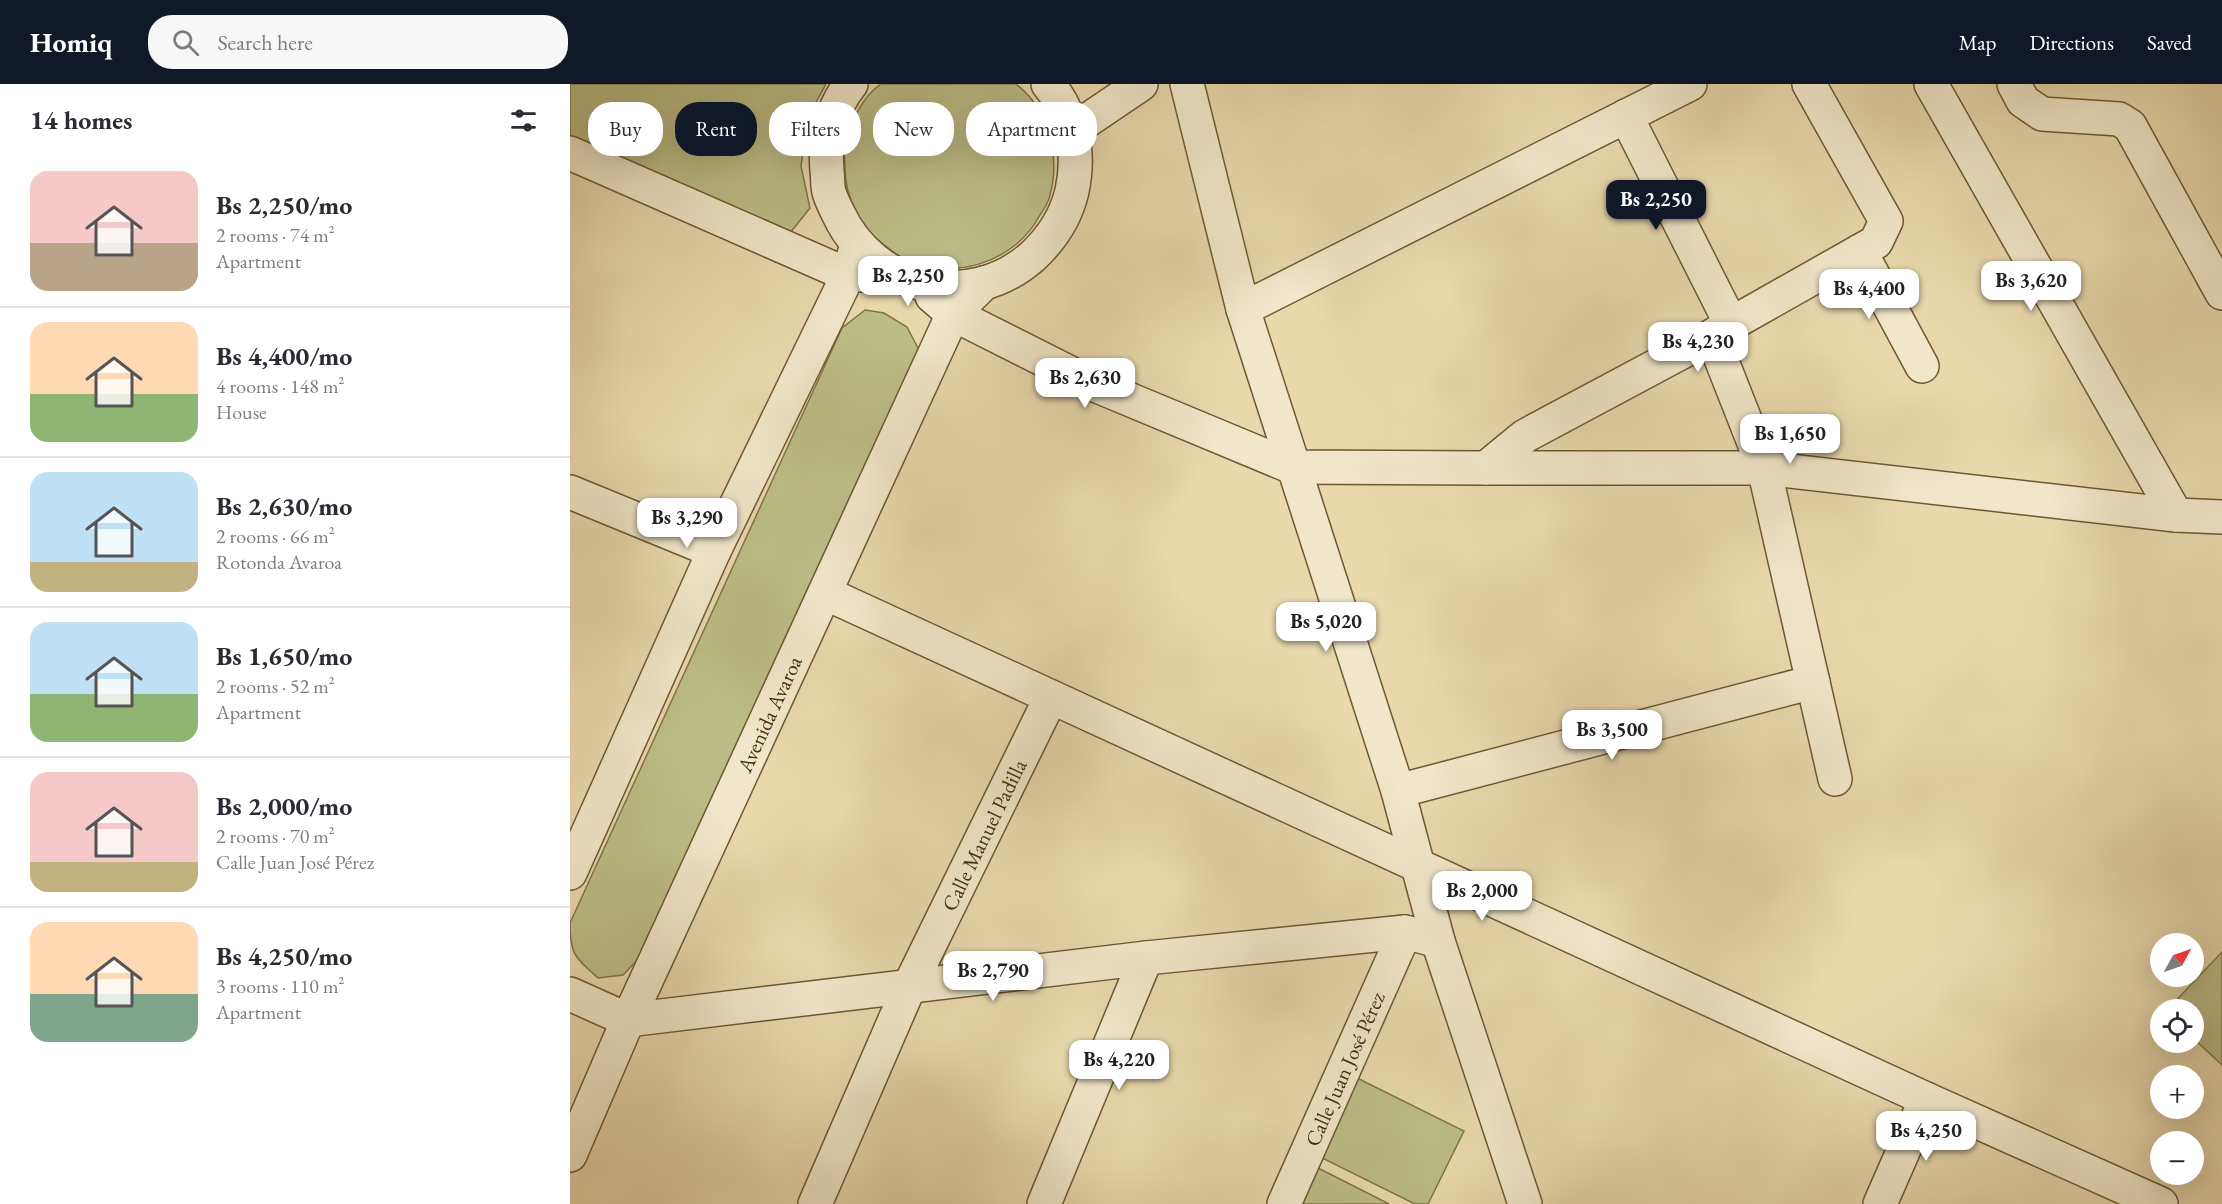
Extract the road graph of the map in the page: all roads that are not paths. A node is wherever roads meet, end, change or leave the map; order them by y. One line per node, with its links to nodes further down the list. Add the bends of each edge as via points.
1 (851, 84): 15 (street, via 833,117 825,151 829,193 847,232)
2 (1048, 84): 9 (street)
3 (1141, 84): 10 (street)
4 (1187, 84): 19 (street)
5 (1809, 84): 14 (street, via 1886,221 1876,242)
6 (1931, 84): 27 (street)
7 (2014, 84): 18 (street, via 2023,101 2042,114 2119,119 2130,126)
8 (1681, 86): 11 (street)
9 (1061, 102)
10 (1097, 114)
11 (1626, 116): 19 (street); 21 (street)
12 (570, 153): 15 (street)
13 (1075, 156): 17 (street, via 1068,207 1049,241 1020,267)
14 (1860, 251): 21 (street); 22 (street)
15 (853, 260): 16 (street); 29 (street)
16 (906, 279): 17 (street, via 951,287); 20 (street)
17 (984, 283): 20 (street, Avenida Avaroa)
18 (2222, 293)
19 (1243, 309): 23 (street)
20 (953, 314): 23 (street, via 1090,383); 30 (street, Avenida Avaroa)
21 (1721, 330): 24 (street, via 1526,436); 25 (street)
22 (1922, 366)
23 (1292, 467): 24 (street); 34 (street)
24 (1486, 468): 25 (street)
25 (1764, 468): 27 (street); 31 (street)
26 (570, 492): 29 (street)
27 (2176, 515): 28 (street)
28 (2222, 517)
29 (714, 551): 36 (street)
30 (825, 593): 32 (street); 42 (street, Avenida Avaroa)
31 (1813, 682): 33 (street); 34 (street)
32 (1051, 697): 35 (street); 40 (street, Calle Manuel Padilla)
33 (1835, 779)
34 (1398, 791): 35 (street)
35 (1419, 865): 38 (street); 43 (street)
36 (570, 873)
37 (1405, 932): 38 (street); 39 (street); 48 (street, Calle Juan José Pérez)
38 (1438, 941): 45 (street)
39 (1146, 958): 40 (street); 47 (street)
40 (910, 986): 42 (street); 46 (street, Calle Manuel Padilla)
41 (570, 994): 42 (street)
42 (628, 1020): 44 (street, Avenida Avaroa)
43 (1926, 1099): 49 (street); 50 (street)
44 (570, 1155)
45 (1532, 1200)
46 (815, 1204)
47 (1044, 1204)
48 (1284, 1204)
49 (1880, 1204)
50 (2162, 1204)

